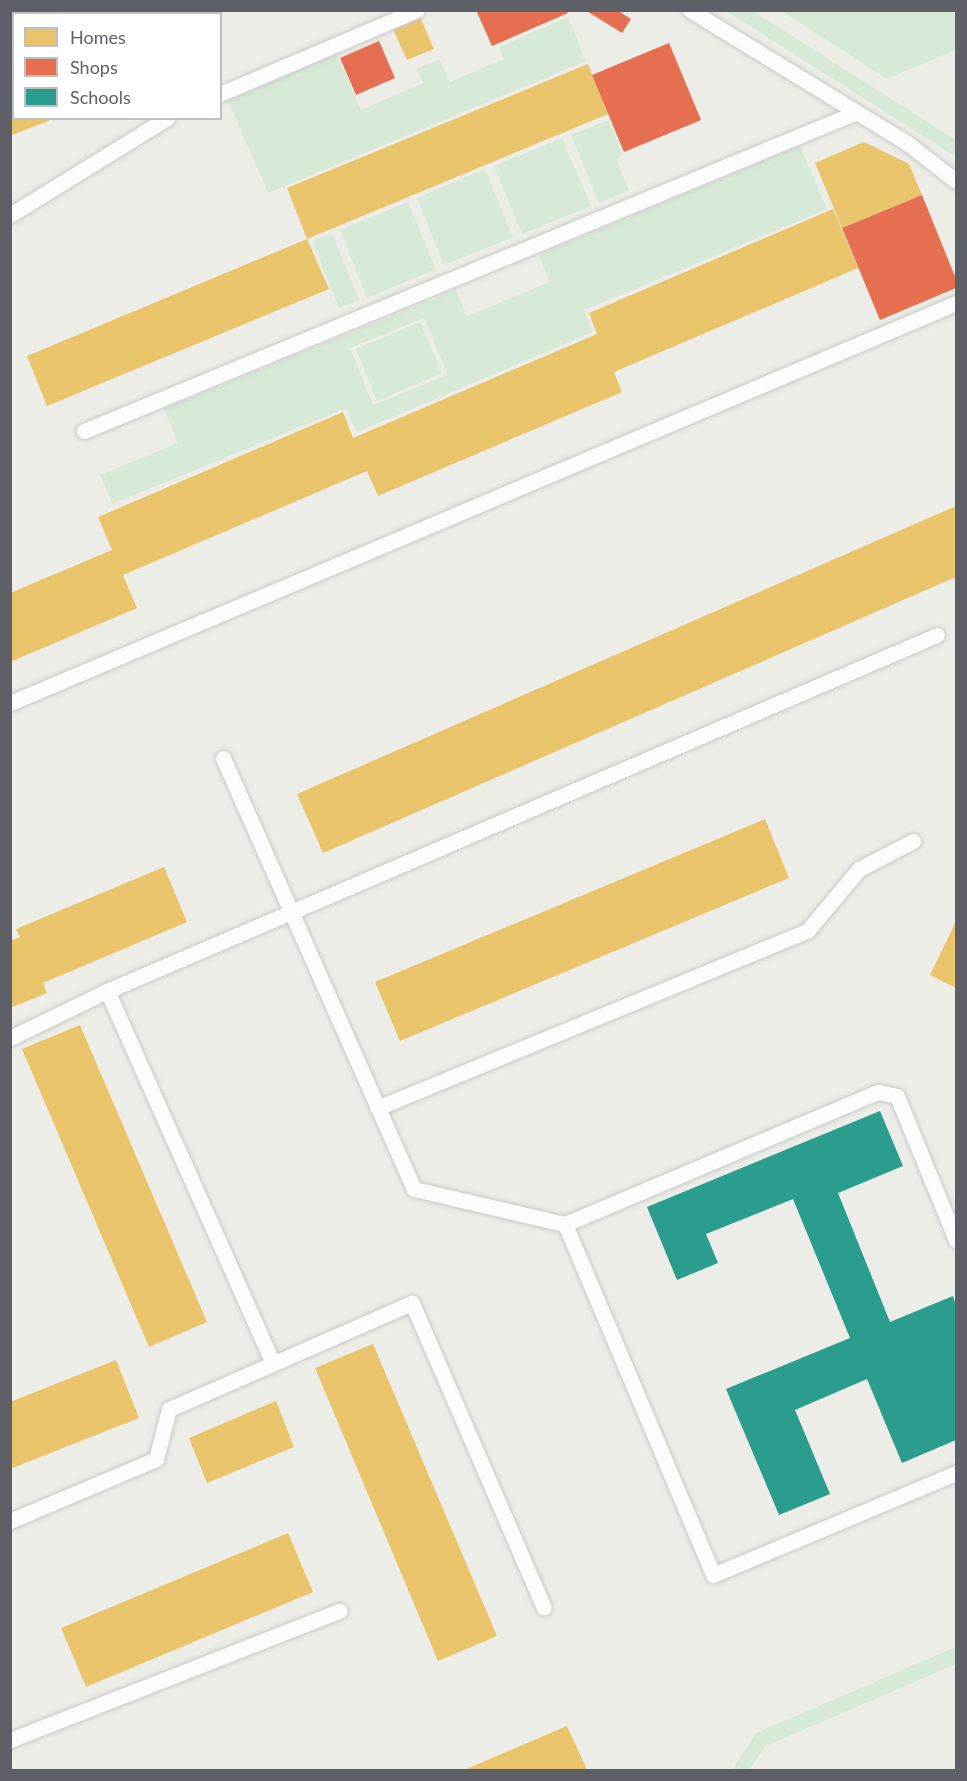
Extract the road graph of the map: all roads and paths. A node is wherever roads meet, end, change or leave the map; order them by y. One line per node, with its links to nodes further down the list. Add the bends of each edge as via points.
1 (417, 10): 3 (lane)
2 (690, 10): 4 (lane)
3 (222, 93)
4 (857, 112): 6 (lane); 9 (lane)
5 (164, 120): 7 (lane)
6 (957, 181)
7 (10, 215)
8 (957, 303): 11 (lane)
9 (84, 430)
10 (936, 635): 14 (lane)
11 (10, 703)
12 (223, 758): 14 (lane)
13 (913, 841): 17 (lane, via 859,869 808,930)
14 (291, 909): 15 (lane); 17 (lane)
15 (106, 991): 16 (lane); 20 (lane)
16 (10, 1038)
17 (377, 1108): 18 (lane, via 414,1189)
18 (566, 1224): 19 (lane, via 878,1092 897,1096); 21 (lane, via 714,1575)
19 (957, 1240)
20 (272, 1361): 22 (lane, via 169,1409 156,1459); 23 (lane, via 412,1302)
21 (957, 1473)
22 (10, 1521)
23 (544, 1608)
24 (340, 1611): 25 (lane)
25 (10, 1740)

